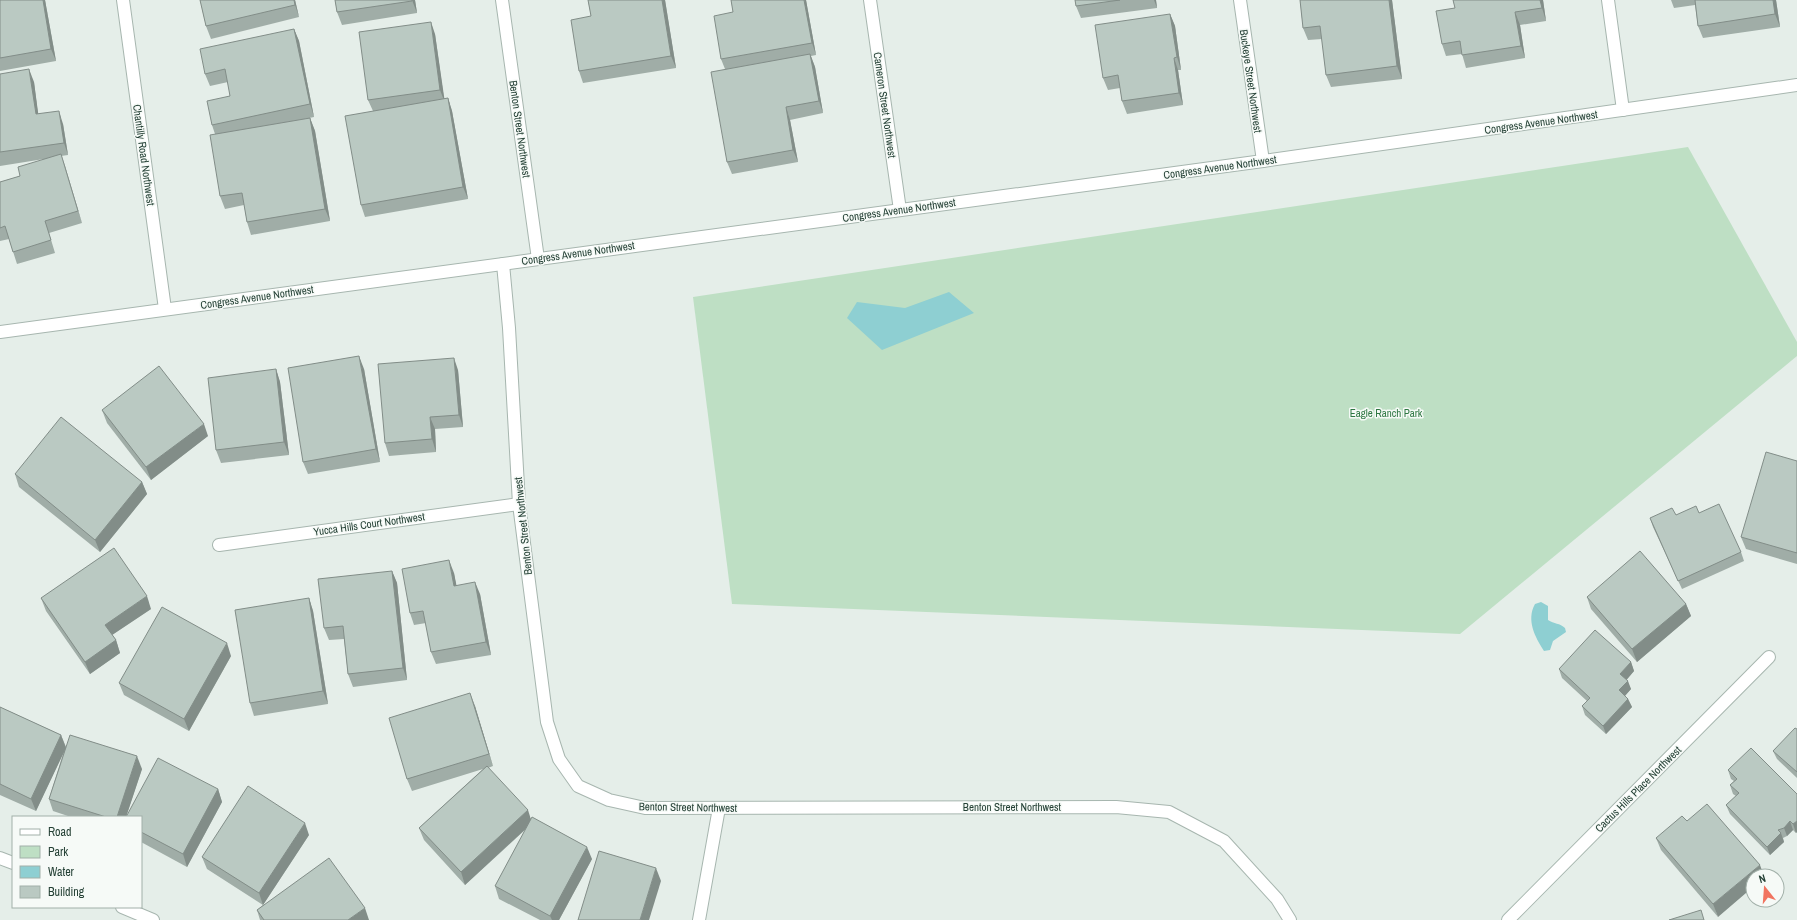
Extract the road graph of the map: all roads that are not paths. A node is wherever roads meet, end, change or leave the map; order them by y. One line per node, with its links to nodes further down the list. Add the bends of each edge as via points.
1 (122, 0): 12 (street, Chantilly Road Northwest)
2 (502, 0): 10 (street, Benton Street Northwest)
3 (870, 0): 9 (street, Cameron Street Northwest)
4 (1240, 0): 8 (street, Buckeye Street Northwest)
5 (1608, 0): 7 (street)
6 (1797, 85): 7 (street, Congress Avenue Northwest)
7 (1623, 110): 8 (street, Congress Avenue Northwest)
8 (1263, 161): 9 (street, Congress Avenue Northwest)
9 (900, 210): 10 (street, Congress Avenue Northwest)
10 (538, 259): 11 (street, Congress Avenue Northwest)
11 (503, 264): 12 (street, Congress Avenue Northwest); 14 (street, Benton Street Northwest)
12 (165, 309): 13 (street, Congress Avenue Northwest)
13 (0, 332)
14 (519, 504): 15 (street, Yucca Hills Court Northwest); 17 (street, Benton Street Northwest, via 547,722 559,759 578,786 609,800 645,808)
15 (219, 545)
16 (1769, 658): 24 (street, Cactus Hills Place Northwest)
17 (719, 808): 22 (street); 23 (street, Benton Street Northwest, via 1116,807 1169,812 1224,841 1277,899)
18 (0, 858): 19 (street)
19 (12, 863)
20 (124, 908): 21 (street)
21 (153, 920)
22 (699, 920)
23 (1290, 920)
24 (1508, 920)

